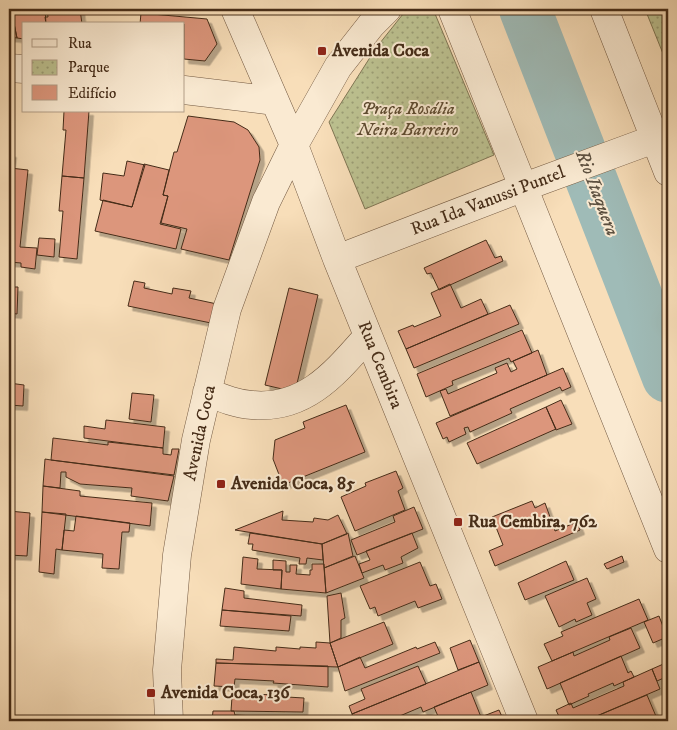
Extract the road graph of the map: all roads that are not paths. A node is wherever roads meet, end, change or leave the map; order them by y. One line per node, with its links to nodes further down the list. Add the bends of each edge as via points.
1 (235, 9): 8 (street, Rua Cembira)
2 (387, 9): 10 (street, Avenida Coca, via 338,67)
3 (452, 9): 12 (street)
4 (604, 9): 9 (street)
5 (9, 68): 6 (street)
6 (22, 70)
7 (185, 90): 8 (street)
8 (275, 101): 10 (street, Rua Cembira)
9 (662, 137): 11 (street); 12 (street, Rua Ida Vanussi Puntel)
10 (294, 145): 13 (street, Rua Cembira); 15 (street, Avenida Coca, via 266,202 227,309)
11 (668, 172)
12 (534, 183): 13 (street, Rua Ida Vanussi Puntel); 16 (street)
13 (337, 259): 14 (street, Rua Cembira)
14 (368, 336): 15 (street, via 329,378 312,392 292,401 252,405); 18 (street, Rua Cembira)
15 (208, 392): 17 (street, Avenida Coca, via 196,440 177,555 167,670)
16 (668, 548)
17 (169, 721)
18 (524, 721)

